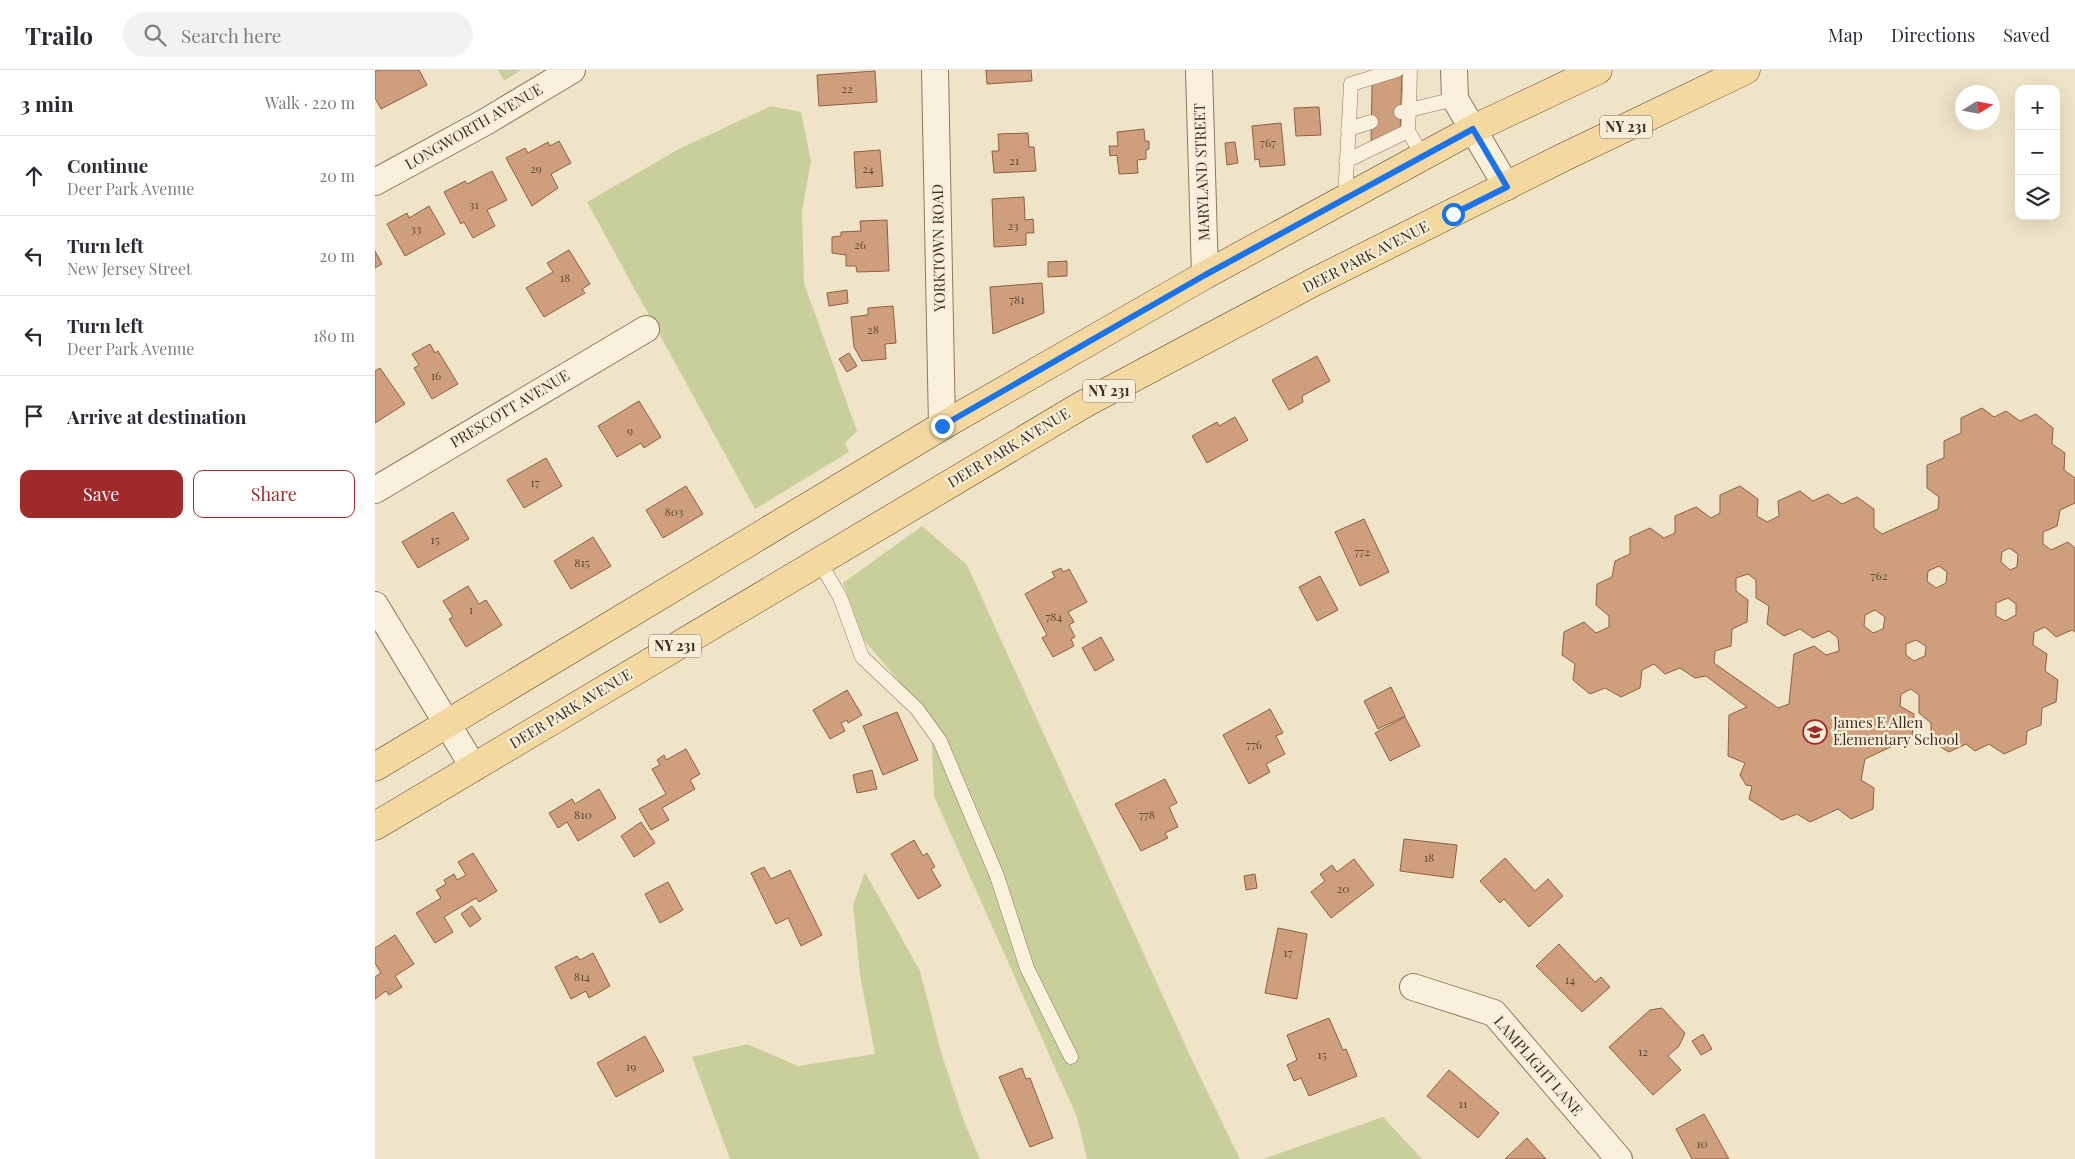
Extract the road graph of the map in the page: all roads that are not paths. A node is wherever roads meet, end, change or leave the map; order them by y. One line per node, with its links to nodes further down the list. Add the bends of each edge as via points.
1 (572, 70): 17 (street, LONGWORTH AVENUE)
2 (935, 70): 22 (street, YORKTOWN ROAD)
3 (1199, 70): 20 (street, MARYLAND STREET)
4 (1397, 70): 12 (lane, via 1351,84)
5 (1410, 70): 10 (lane)
6 (1454, 70): 9 (street)
7 (1598, 70): 13 (main road)
8 (1746, 70): 18 (main road, DEER PARK AVENUE / NY 231)
9 (1455, 99): 10 (lane); 13 (street)
10 (1405, 111): 14 (lane)
11 (1371, 122): 12 (lane)
12 (1348, 129): 16 (lane)
13 (1473, 129): 15 (main road); 18 (street)
14 (1409, 131): 15 (lane); 16 (lane)
15 (1423, 156): 19 (main road)
16 (1346, 162): 19 (lane)
17 (375, 182)
18 (1507, 187): 24 (main road, DEER PARK AVENUE / NY 231, via 1314,282 1084,404)
19 (1345, 199): 20 (main road)
20 (1205, 275): 22 (main road)
21 (646, 329): 23 (street, PRESCOTT AVENUE)
22 (942, 426): 26 (main road)
23 (375, 490)
24 (819, 561): 28 (main road, DEER PARK AVENUE / NY 231); 31 (lane, via 840,597 862,657 917,709 940,741 997,876 1027,968)
25 (375, 605): 26 (street)
26 (448, 725): 27 (main road); 28 (street)
27 (375, 767)
28 (474, 768): 29 (main road, DEER PARK AVENUE / NY 231)
29 (375, 826)
30 (1413, 987): 32 (street, LAMPLIGHT LANE, via 1494,1014)
31 (1071, 1057)
32 (1619, 1159)

